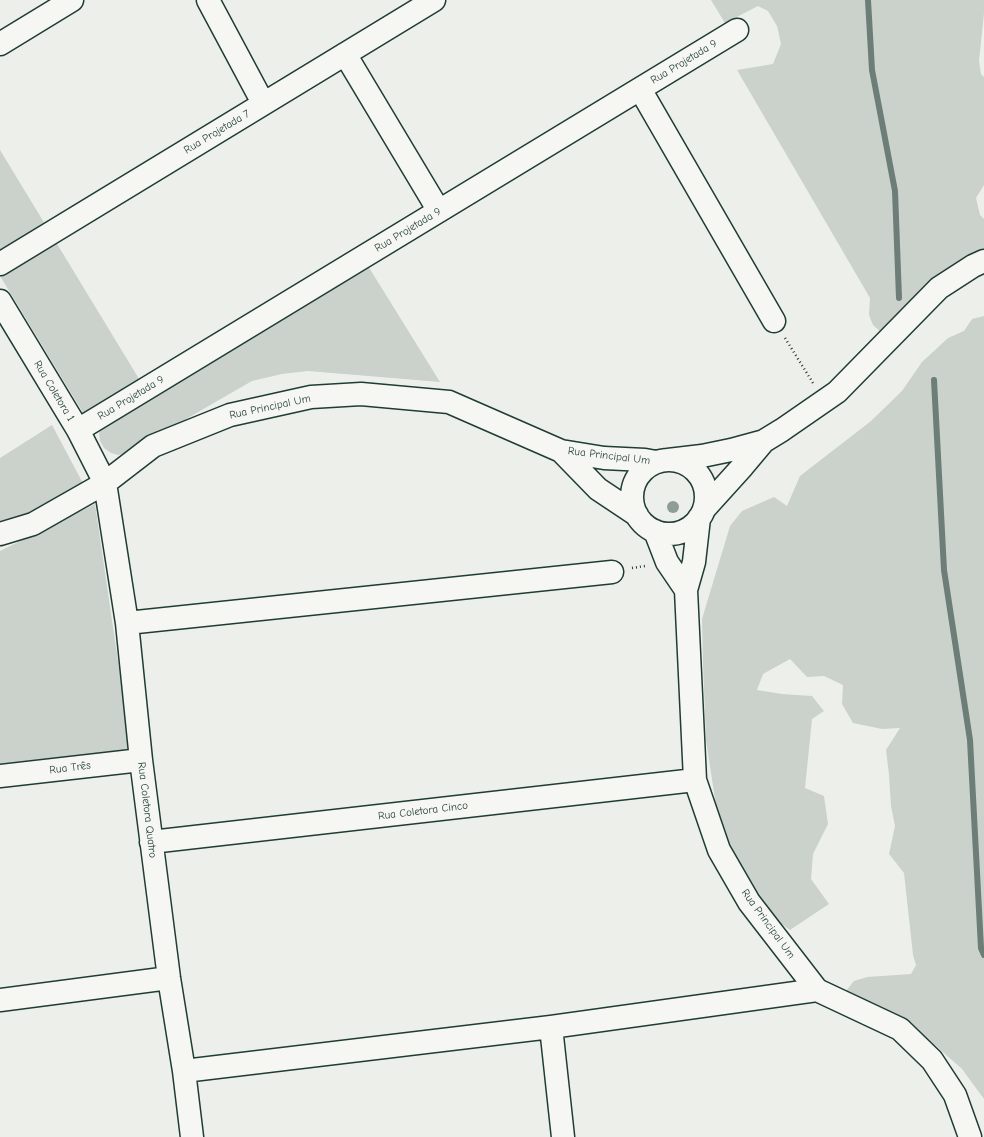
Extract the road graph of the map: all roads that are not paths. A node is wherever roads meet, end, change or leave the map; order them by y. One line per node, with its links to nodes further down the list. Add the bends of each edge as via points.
1 (72, 0): 5 (street)
2 (208, 0): 8 (street)
3 (434, 0): 6 (street, Rua Projetada 7)
4 (737, 30): 7 (street, Rua Projetada 9)
5 (0, 44)
6 (344, 54): 8 (street, Rua Projetada 7); 9 (street)
7 (640, 89): 9 (street, Rua Projetada 9); 13 (street)
8 (263, 103): 11 (street, Rua Projetada 7)
9 (439, 211): 14 (street, Rua Projetada 9)
10 (984, 262): 15 (street, via 973,266 939,288 837,392)
11 (0, 264)
12 (0, 301): 14 (street, Rua Coletora 1)
13 (774, 321)
14 (78, 430): 18 (street, Rua Coletora 1)
15 (764, 441): 17 (street, Rua Principal Um, via 702,456); 19 (street)
16 (561, 451): 17 (street, Rua Principal Um, via 604,458); 18 (street, Rua Principal Um, via 449,402 361,394 311,397 230,415 153,446); 20 (street, Rua Principal Um, via 598,489)
17 (662, 461): 19 (street, via 679,461 699,474 706,496); 20 (street, via 645,468 637,478 633,490 633,503)
18 (105, 483): 22 (street, Rua Principal Um, via 33,524); 25 (street, Rua Coletora Quatro)
19 (702, 513): 21 (street, via 691,527 680,532 667,534); 24 (street, Rua Principal Um, via 694,562)
20 (637, 514): 21 (street, via 644,524)
21 (655, 531): 24 (street, via 667,562)
22 (0, 534)
23 (612, 572): 25 (street)
24 (686, 590): 28 (street, Rua Principal Um)
25 (127, 623): 26 (street, Rua Coletora Quatro)
26 (140, 760): 27 (street, Rua Três); 29 (street, Rua Coletora Quatro)
27 (0, 776)
28 (695, 780): 29 (street, Rua Coletora Cinco); 31 (street, Rua Principal Um, via 719,850 749,902)
29 (151, 842): 30 (street, Rua Coletora Quatro)
30 (169, 978): 32 (street); 34 (street, Rua Coletora Quatro)
31 (817, 990): 33 (street); 37 (street, Rua Principal Um, via 900,1029 932,1060 955,1095)
32 (0, 1000)
33 (551, 1027): 34 (street); 36 (street)
34 (184, 1071): 35 (street, Rua Coletora Quatro)
35 (192, 1137)
36 (563, 1137)
37 (970, 1137)

